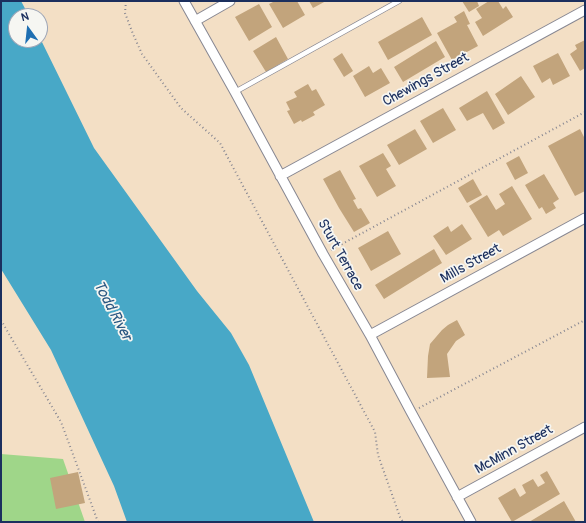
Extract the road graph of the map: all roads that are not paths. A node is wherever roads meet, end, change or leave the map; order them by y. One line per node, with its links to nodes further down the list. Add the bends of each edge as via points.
1 (184, 1): 5 (street, Sturt Terrace)
2 (230, 1): 5 (street)
3 (399, 1): 6 (lane)
4 (585, 10): 7 (street, Chewings Street)
5 (195, 21): 6 (street, Sturt Terrace)
6 (235, 92): 7 (street, Sturt Terrace)
7 (280, 176): 9 (street, Sturt Terrace)
8 (585, 218): 9 (street, Mills Street)
9 (370, 335): 11 (street, Sturt Terrace)
10 (585, 427): 11 (street, McMinn Street)
11 (457, 497): 12 (street, Sturt Terrace)
12 (471, 522)

